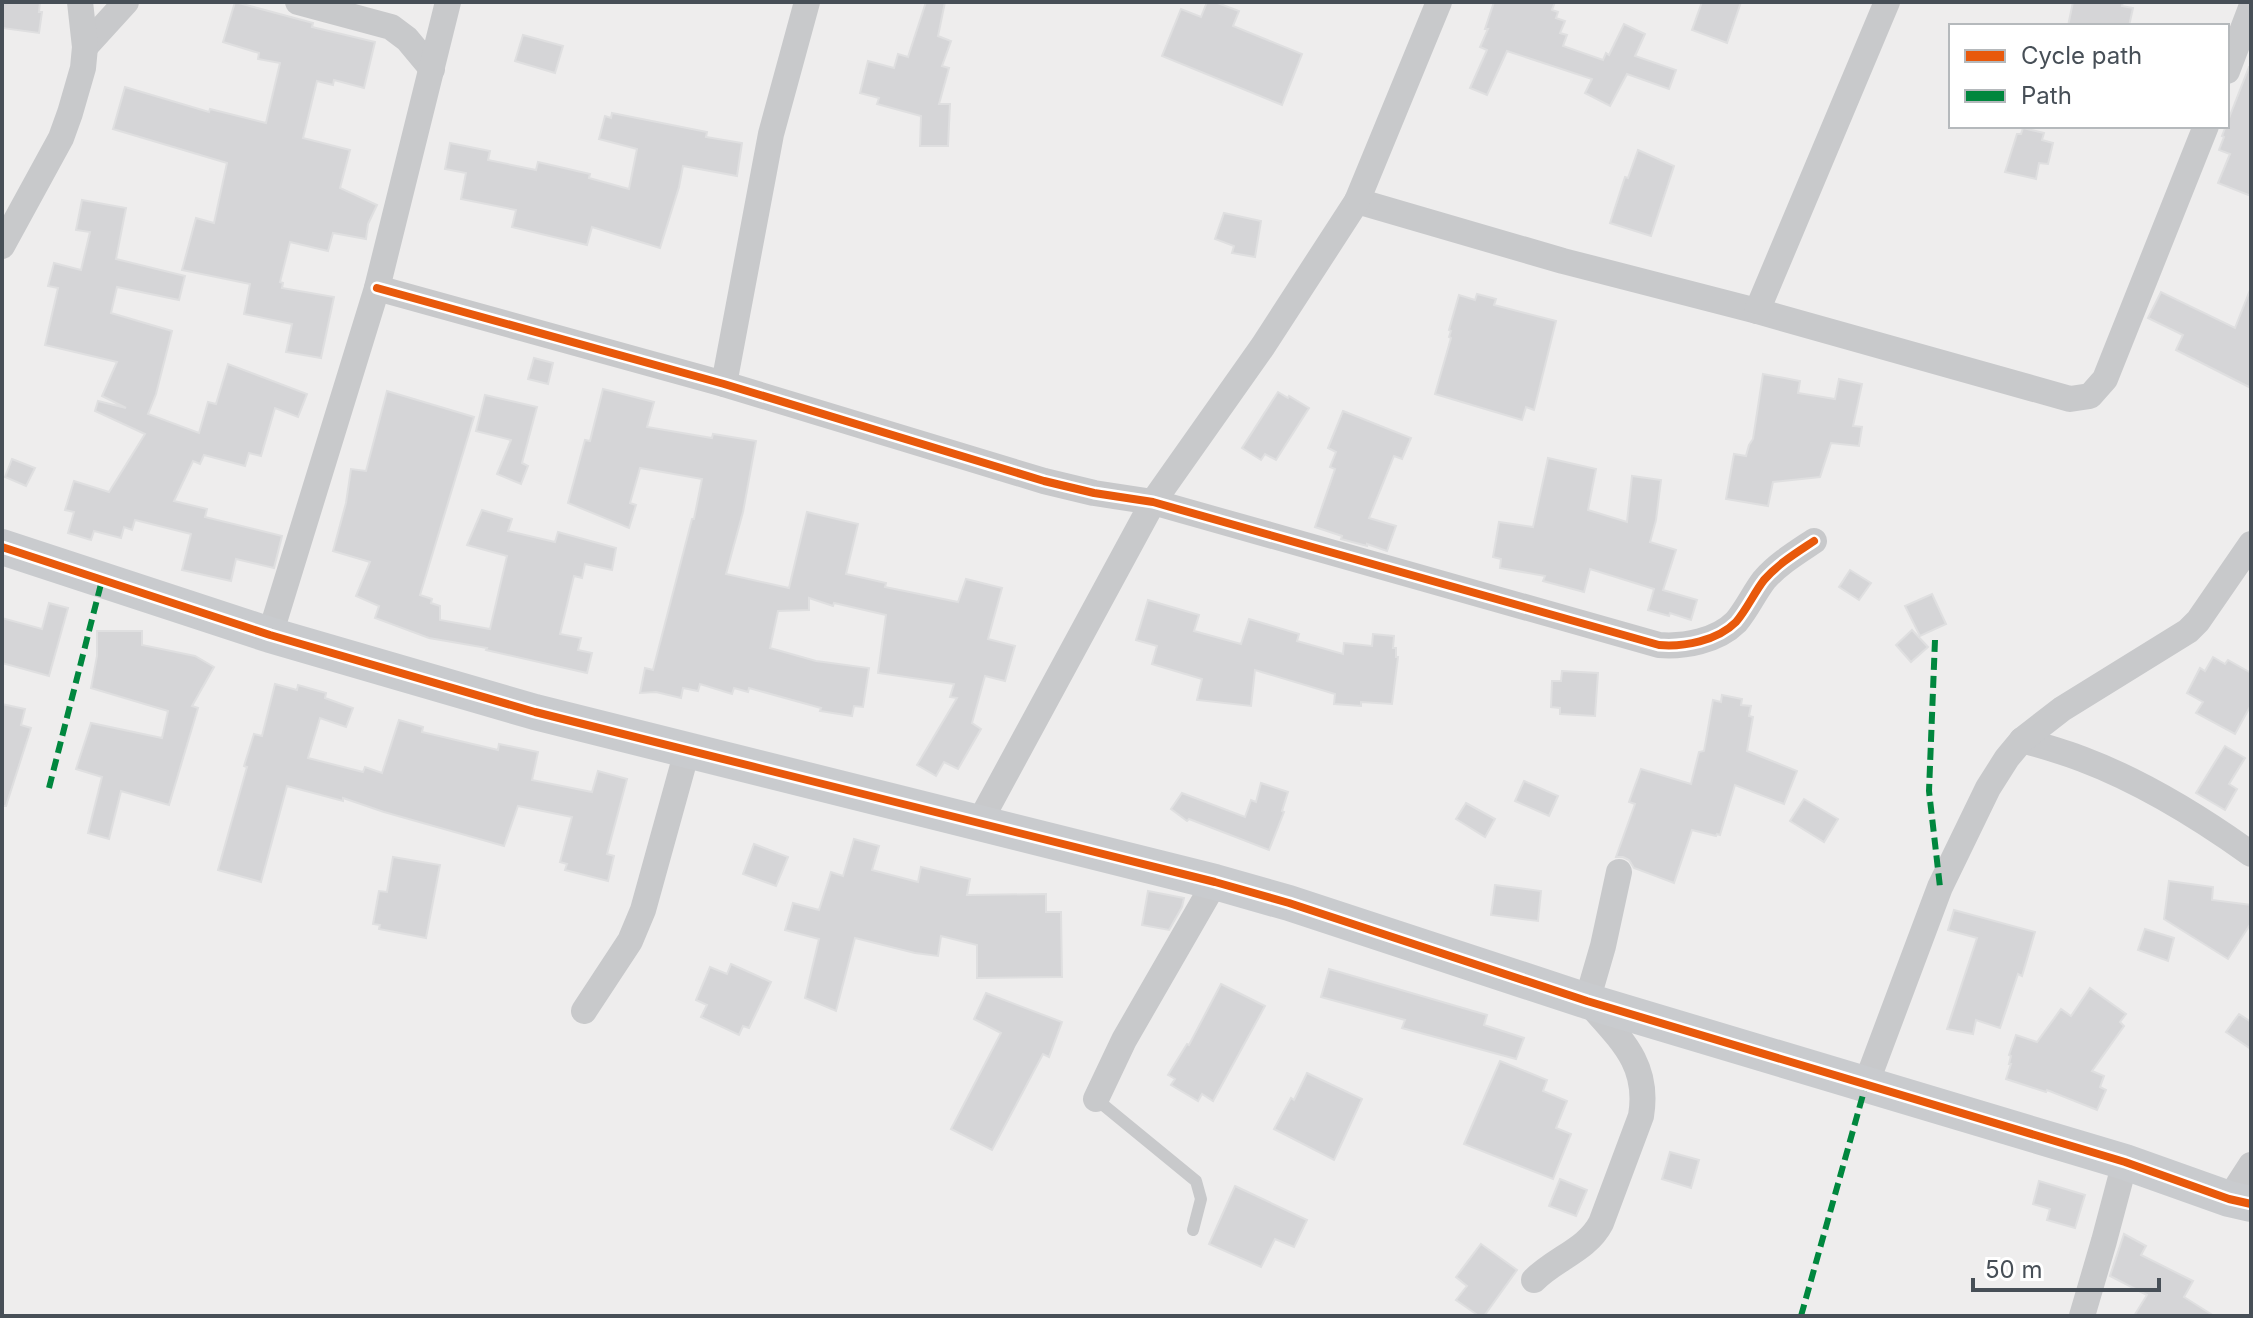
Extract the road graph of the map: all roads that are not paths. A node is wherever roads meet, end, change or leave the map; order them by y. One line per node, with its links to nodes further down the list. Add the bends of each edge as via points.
1 (80, 2): 9 (street)
2 (126, 2): 9 (street)
3 (298, 2): 11 (street, via 391,27)
4 (448, 2): 11 (street)
5 (807, 2): 17 (street, via 771,134)
6 (1439, 2): 13 (street)
7 (1887, 2): 16 (street)
8 (2251, 8): 10 (street)
9 (85, 47): 14 (street, via 61,138)
10 (2229, 66)
11 (432, 69): 15 (street)
12 (2205, 128): 16 (street, via 2105,379 2090,396 2070,399)
13 (1357, 201): 16 (street); 18 (street)
14 (2, 246)
15 (377, 288): 17 (street); 22 (street)
16 (1757, 311)
17 (724, 384): 18 (street, via 1044,481)
18 (1153, 502): 19 (street, via 1659,645 1698,642 1731,626 1772,572); 25 (street)
19 (1814, 541)
20 (2251, 544): 23 (street, via 2188,631)
21 (2, 547): 22 (street)
22 (270, 635): 24 (street)
23 (2022, 740): 26 (street, via 2139,784); 31 (street, via 1988,788 1940,887)
24 (687, 751): 25 (street); 30 (street, via 643,910 630,941)
25 (979, 823): 28 (street)
26 (2251, 854)
27 (1619, 872): 29 (street)
28 (1215, 882): 29 (street); 32 (street)
29 (1587, 1001): 31 (street); 37 (street, via 1638,1068 1644,1098 1641,1116 1598,1229)
30 (584, 1011)
31 (1866, 1084): 33 (street)
32 (1096, 1099): 36 (lane, via 1196,1181 1201,1199)
33 (2125, 1162): 35 (street); 38 (street)
34 (2251, 1165): 35 (street)
35 (2240, 1201)
36 (1193, 1230)
37 (1534, 1280)
38 (2082, 1316)

